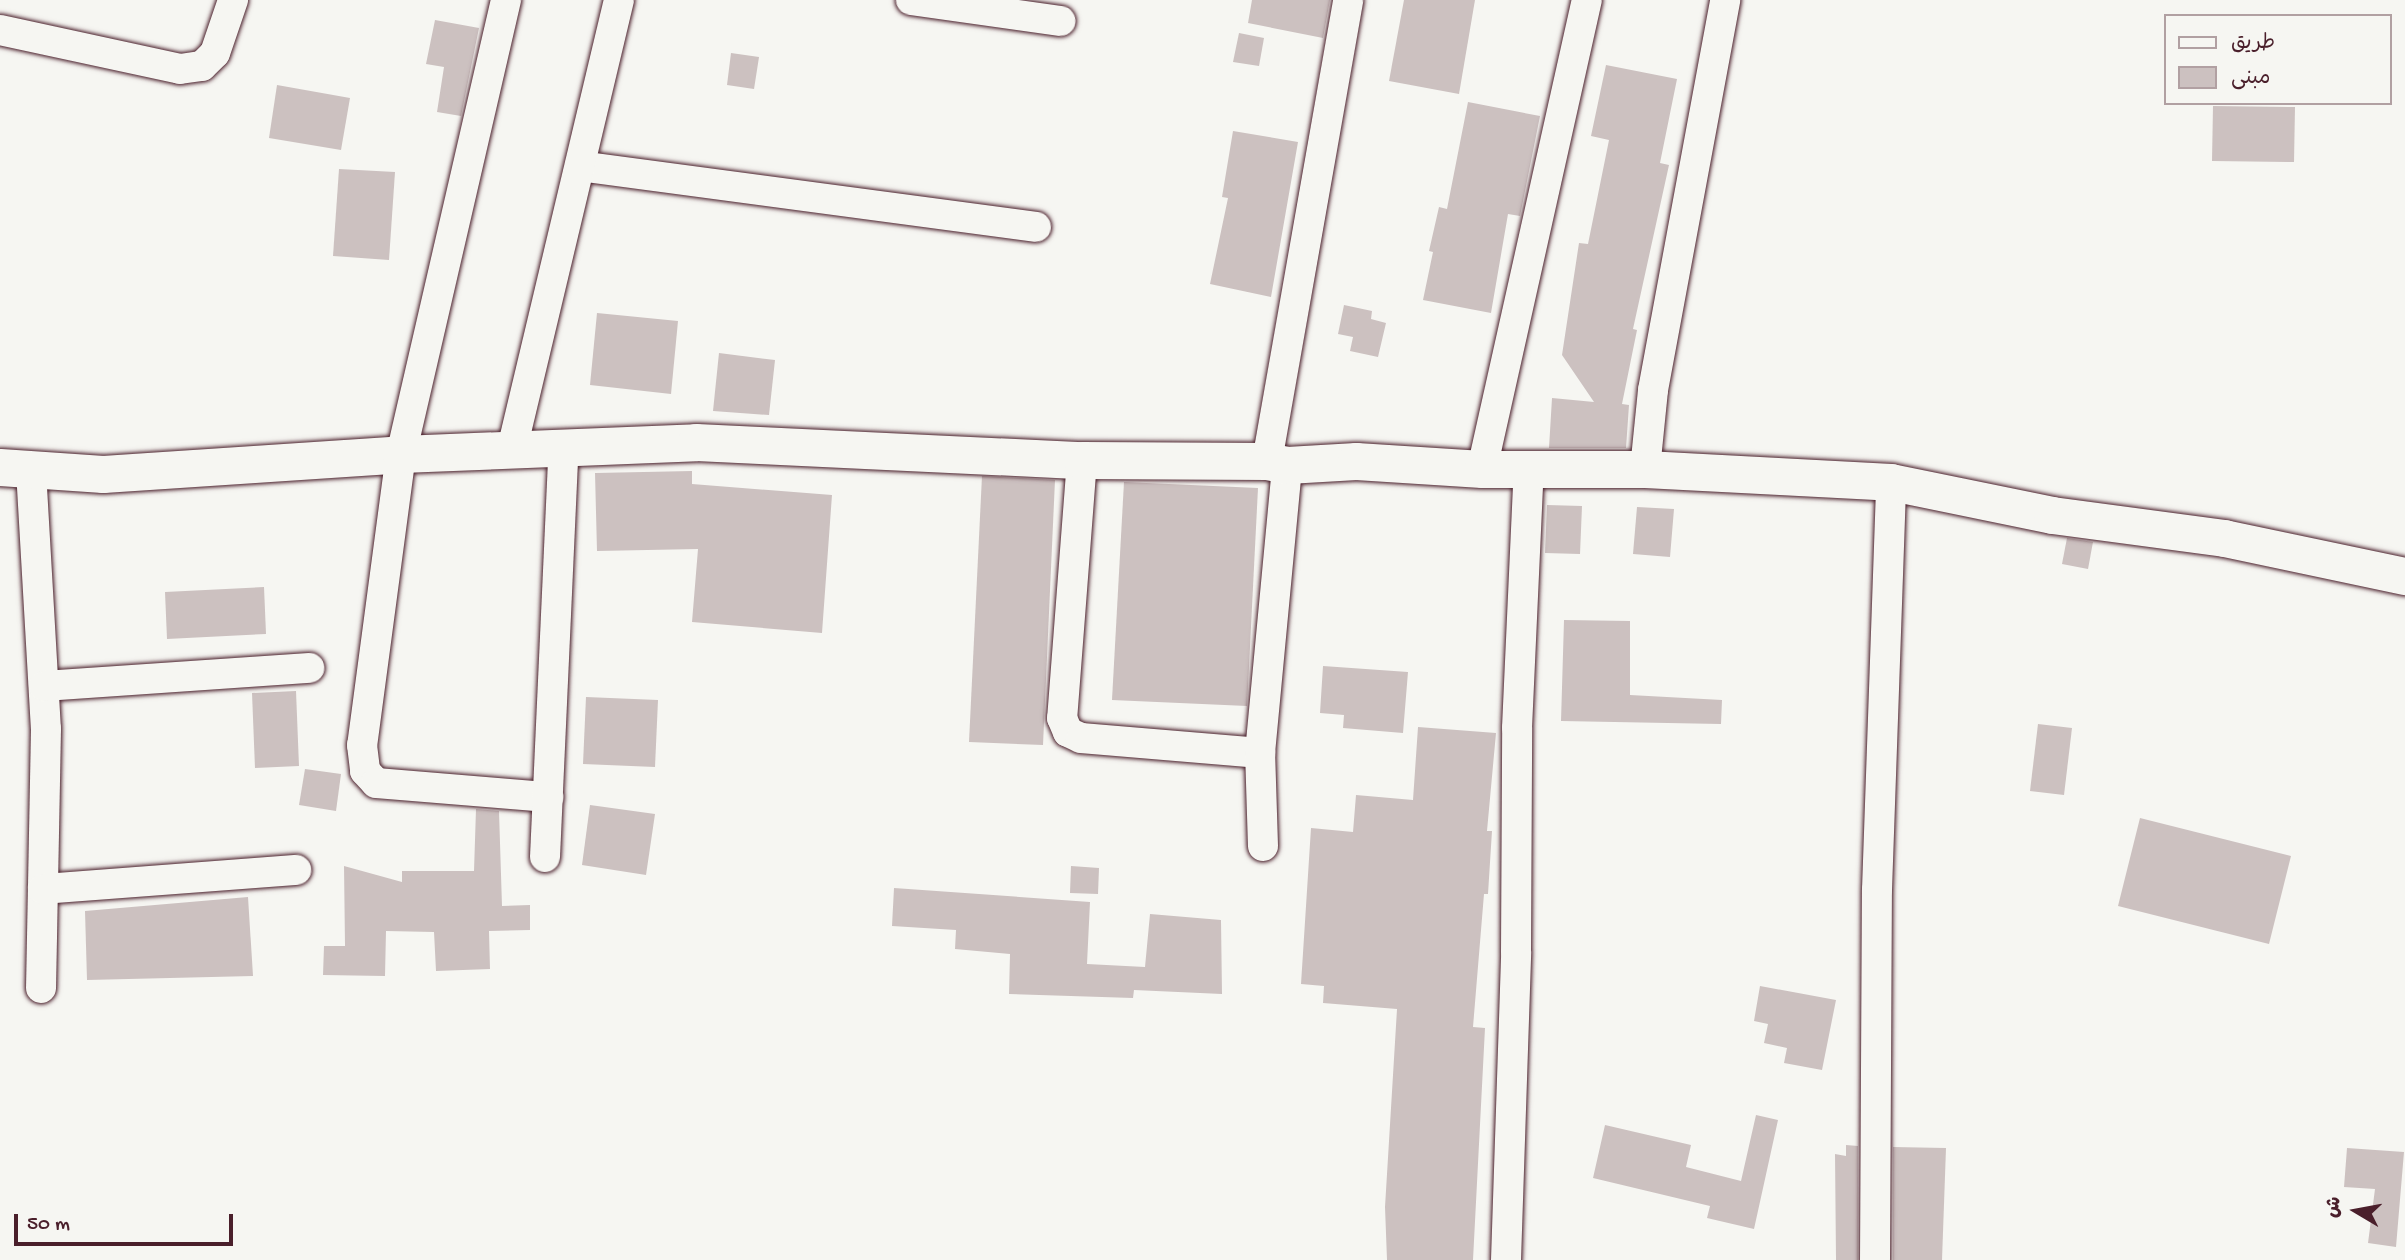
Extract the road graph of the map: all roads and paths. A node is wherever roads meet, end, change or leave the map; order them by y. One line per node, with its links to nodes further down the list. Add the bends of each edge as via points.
1 (233, 0): 9 (street, via 215,53 202,66 180,69)
2 (506, 0): 14 (street)
3 (619, 0): 10 (street)
4 (911, 0): 8 (street)
5 (1348, 0): 16 (street)
6 (1587, 0): 19 (street)
7 (1725, 0): 20 (street, via 1655,378)
8 (1061, 21)
9 (0, 30)
10 (580, 166): 11 (street); 13 (street)
11 (1036, 227)
12 (564, 446): 13 (main road); 15 (main road, via 696,442 831,445); 26 (street)
13 (512, 449): 14 (main road)
14 (401, 454): 18 (main road, via 197,470); 26 (street, via 362,745 365,771 376,783)
15 (1082, 460): 16 (main road); 25 (street, via 1062,718 1068,732 1081,738)
16 (1277, 463): 19 (main road, via 1356,461); 25 (street)
17 (1529, 467): 19 (main road); 20 (main road); 32 (street, via 1517,728 1516,952)
18 (15, 468): 24 (street)
19 (1482, 469)
20 (1645, 469): 21 (main road)
21 (1891, 482): 22 (main road, via 2052,515 2224,538); 33 (street, via 1877,890)
22 (2405, 576)
23 (309, 668): 24 (street)
24 (44, 687): 30 (street)
25 (1259, 753): 27 (street)
26 (548, 797): 28 (street)
27 (1264, 846)
28 (545, 857)
29 (296, 870): 30 (street)
30 (43, 888): 31 (street)
31 (41, 988)
32 (1506, 1260)
33 (1875, 1260)

